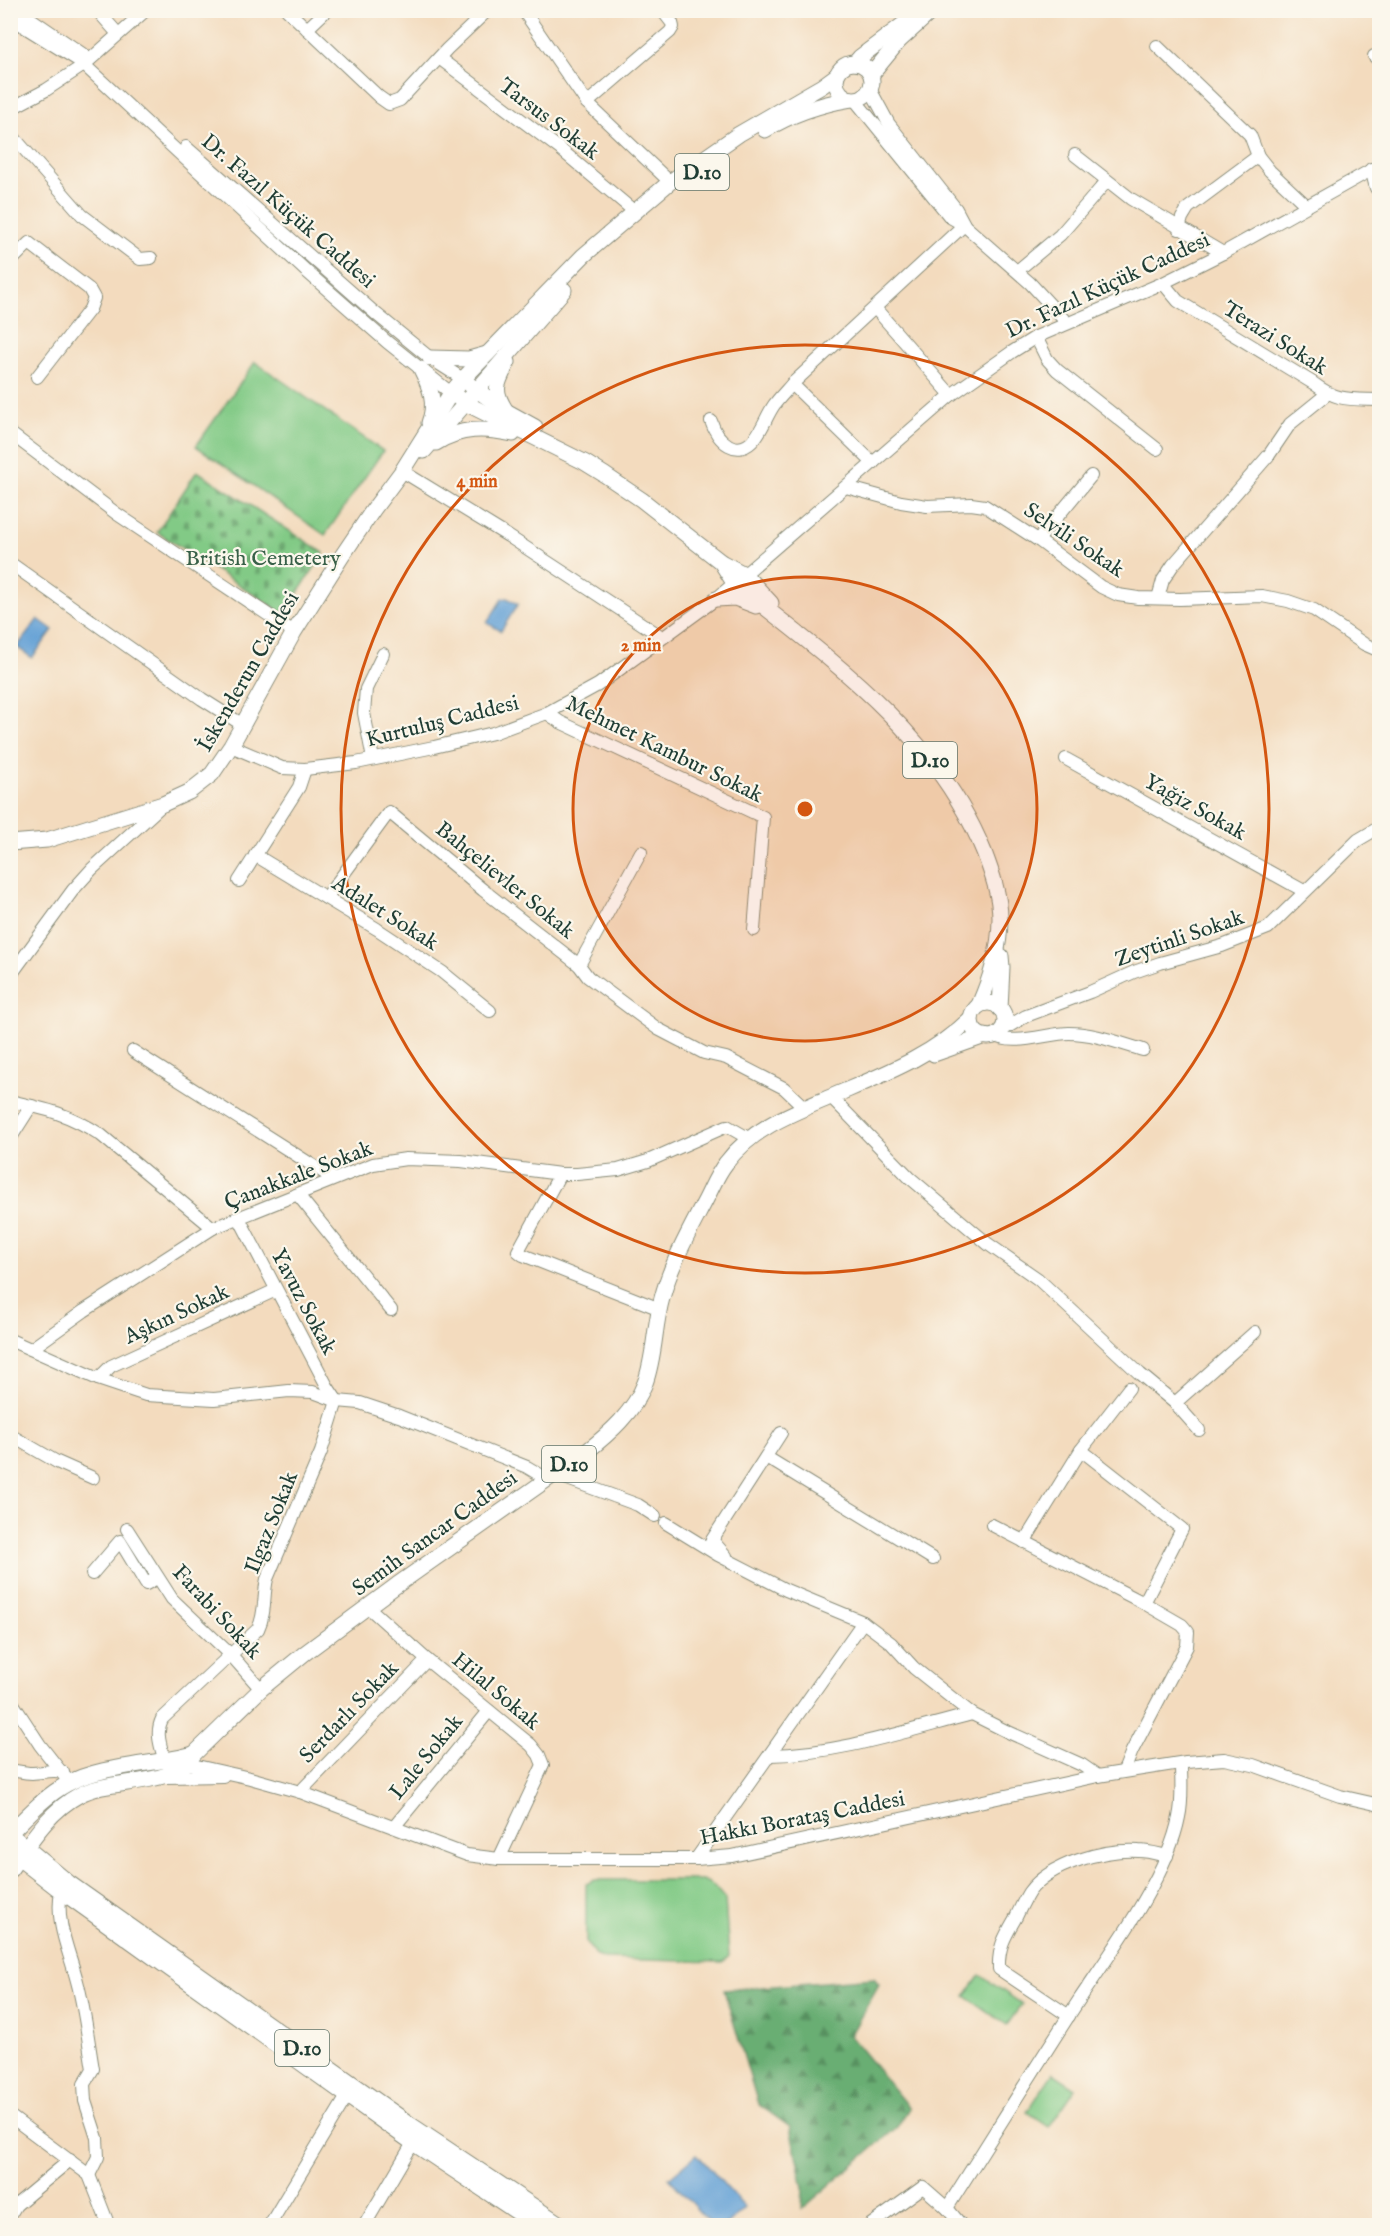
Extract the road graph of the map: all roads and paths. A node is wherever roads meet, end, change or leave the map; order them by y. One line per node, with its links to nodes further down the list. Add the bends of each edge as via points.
1 (18, 10): 16 (street, Dr. Fazıl Küçük Caddesi)
2 (97, 10): 13 (street)
3 (146, 10): 13 (street)
4 (287, 10): 12 (street)
5 (327, 10): 12 (street)
6 (488, 10): 15 (street)
7 (522, 10): 21 (street)
8 (663, 10): 21 (street, via 672,22 670,32)
9 (920, 10): 17 (main road, D.10)
10 (933, 10): 19 (main road, D.10, via 898,42)
11 (10, 18): 16 (street)
12 (307, 30): 15 (street, via 389,104 400,100)
13 (118, 34): 16 (street)
14 (1157, 46): 26 (street, via 1250,135)
15 (439, 58): 32 (street, Tarsus Sokak, via 560,149)
16 (89, 61): 22 (street); 46 (street, Dr. Fazıl Küçük Caddesi); 46 (street, Dr. Fazıl Küçük Caddesi, via 343,304)
17 (855, 63): 18 (main road, D.10, via 846,65); 19 (main road, via 862,65)
18 (837, 75): 20 (main road, via 839,92); 29 (main road, D.10)
19 (871, 82): 20 (main road, D.10, via 864,96); 24 (street)
20 (853, 99): 24 (street); 39 (main road, D.10, via 829,103 779,122 737,147 674,191)
21 (587, 103): 29 (street)
22 (10, 110)
23 (10, 133): 36 (street, via 82,215 140,259)
24 (907, 155): 33 (street, via 956,209)
25 (1075, 155): 28 (street)
26 (1258, 156): 31 (street); 34 (street, via 1188,208)
27 (1375, 167): 30 (street, via 1376,188); 31 (street, Dr. Fazıl Küçük Caddesi)
28 (1107, 181): 34 (street); 38 (street, via 1060,235)
29 (670, 182): 32 (main road, D.10)
30 (1380, 191)
31 (1306, 205): 35 (street, Dr. Fazıl Küçük Caddesi)
32 (635, 212): 39 (main road, D.10, via 583,256)
33 (964, 225): 38 (street); 41 (street)
34 (1179, 229): 35 (street)
35 (1223, 253): 40 (street, Dr. Fazıl Küçük Caddesi)
36 (151, 258)
37 (10, 262): 47 (street, via 29,243 89,289 94,298 90,309)
38 (1017, 271): 42 (street)
39 (571, 275): 44 (main road, D.10); 45 (main road, D.10)
40 (1163, 283): 42 (street, Dr. Fazıl Küçük Caddesi); 52 (street, Terazi Sokak, via 1178,301)
41 (876, 308): 49 (street); 53 (street)
42 (1067, 323): 43 (street, Dr. Fazıl Küçük Caddesi)
43 (1036, 337): 53 (street, Dr. Fazıl Küçük Caddesi); 61 (street, via 1057,370)
44 (518, 343): 50 (main road, D.10); 56 (main road, via 497,388 497,397)
45 (487, 354): 46 (main road, via 469,360); 48 (main road, D.10)
46 (425, 364): 48 (street, Dr. Fazıl Küçük Caddesi); 51 (street, Dr. Fazıl Küçük Caddesi); 60 (main road, via 433,399)
47 (37, 377)
48 (463, 380): 50 (main road); 51 (main road, D.10)
49 (792, 384): 57 (street, via 754,439 743,447 722,442); 63 (street)
50 (476, 390): 55 (main road); 56 (main road, D.10)
51 (451, 393): 55 (main road, D.10); 60 (main road)
52 (1327, 394): 54 (street, Terazi Sokak, via 1341,399); 70 (street, via 1290,424 1269,455 1173,565)
53 (951, 395): 63 (street, Dr. Fazıl Küçük Caddesi)
54 (1380, 400)
55 (465, 403): 59 (main road, D.10); 60 (main road)
56 (506, 411): 62 (main road, D.10)
57 (711, 421)
58 (10, 434): 74 (street, via 117,514)
59 (534, 437): 60 (main road, via 468,429); 62 (main road, D.10)
60 (424, 445): 64 (main road, İskenderun Caddesi)
61 (1157, 449)
62 (584, 462): 69 (main road, Semih Sancar Caddesi / D.10, via 642,500)
63 (873, 464): 66 (street, Dr. Fazıl Küçük Caddesi)
64 (402, 471): 74 (main road, İskenderun Caddesi); 75 (street)
65 (1091, 476): 67 (street)
66 (846, 487): 67 (street, Selvili Sokak, via 920,505 986,506); 69 (street, Dr. Fazıl Küçük Caddesi)
67 (1038, 540): 70 (street, Selvili Sokak, via 1101,587 1118,595)
68 (10, 563): 79 (street)
69 (739, 579): 71 (street, Kurtuluş Caddesi); 72 (main road, Semih Sancar Caddesi / D.10); 73 (main road, Semih Sancar Caddesi / D.10, via 771,603)
70 (1158, 598): 76 (street, Selvili Sokak, via 1262,596 1288,601 1314,610)
71 (716, 599): 72 (main road, via 735,598); 75 (street, Kurtuluş Caddesi)
72 (772, 613): 73 (main road, Semih Sancar Caddesi / D.10)
73 (787, 625): 93 (main road, Semih Sancar Caddesi / D.10, via 877,701 924,751 945,782 974,826 992,871 1000,917)
74 (294, 632): 79 (main road, İskenderun Caddesi)
75 (663, 637): 78 (street, Kurtuluş Caddesi, via 598,685)
76 (1380, 651)
77 (383, 654): 81 (street, via 366,689 364,713)
78 (548, 713): 81 (street, Kurtuluş Caddesi, via 493,733); 92 (street, Mehmet Kambur Sokak, via 763,817)
79 (243, 725): 80 (main road, İskenderun Caddesi)
80 (231, 746): 83 (street, Kurtuluş Caddesi, via 282,768); 84 (main road, İskenderun Caddesi, via 212,774 189,792)
81 (373, 759): 83 (street, Kurtuluş Caddesi)
82 (1066, 759): 90 (street, Yağiz Sokak)
83 (305, 769): 88 (street, via 299,787)
84 (163, 804): 86 (main road, via 47,840); 95 (street, İskenderun Caddesi, via 73,890)
85 (1380, 827): 90 (street, Zeytinli Sokak, via 1358,840)
86 (10, 843)
87 (641, 852): 94 (street, Bahçelievler Sokak)
88 (255, 855): 89 (street); 91 (street, Adalet Sokak)
89 (239, 881)
90 (1304, 891): 99 (street, Zeytinli Sokak, via 1268,928 1222,946 1144,968)
91 (326, 898): 94 (street, Bahçelievler Sokak, via 389,812); 96 (street, Adalet Sokak, via 442,972)
92 (754, 930)
93 (999, 941): 97 (main road, Semih Sancar Caddesi / D.10); 98 (main road, Semih Sancar Caddesi / D.10, via 995,964)
94 (579, 965): 107 (street, via 588,977 658,1029 784,1088)
95 (10, 976)
96 (489, 1011)
97 (1002, 1011): 98 (main road, via 992,1004); 99 (street); 100 (main road, Semih Sancar Caddesi / D.10, via 1004,1023)
98 (975, 1012): 100 (main road, via 973,1028); 103 (main road, Semih Sancar Caddesi / D.10, via 954,1035)
99 (1026, 1016): 100 (street, Zeytinli Sokak)
100 (993, 1034): 101 (street, via 1000,1039 1012,1039 1090,1034); 103 (main road, Semih Sancar Caddesi / D.10)
101 (1143, 1050)
102 (133, 1051): 111 (street)
103 (918, 1057): 104 (main road, Semih Sancar Caddesi / D.10)
104 (831, 1097): 107 (main road, Semih Sancar Caddesi / D.10); 124 (street, via 909,1177 988,1244 1038,1279)
105 (10, 1101): 106 (street)
106 (31, 1106): 109 (street); 114 (street, via 60,1112 101,1135)
107 (804, 1107): 108 (main road, Semih Sancar Caddesi / D.10)
108 (748, 1138): 110 (street, Çanakkale Sokak, via 727,1126 618,1170); 117 (main road, Semih Sancar Caddesi / D.10, via 726,1163 673,1261)
109 (10, 1139)
110 (560, 1174): 111 (street, Çanakkale Sokak, via 461,1161 406,1159 378,1162); 117 (street, via 518,1251)
111 (334, 1179): 112 (street, Çanakkale Sokak)
112 (298, 1195): 113 (street, Çanakkale Sokak); 116 (street)
113 (239, 1218): 114 (street, Çanakkale Sokak); 115 (street, Yavuz Sokak)
114 (213, 1228): 120 (street, Çanakkale Sokak)
115 (276, 1290): 121 (street, Aşkın Sokak, via 111,1366); 123 (street, Yavuz Sokak)
116 (391, 1310)
117 (660, 1310): 130 (main road, Semih Sancar Caddesi / D.10, via 645,1384 629,1412 608,1434)
118 (1255, 1332): 124 (street)
119 (10, 1340): 120 (street)
120 (31, 1349): 121 (street)
121 (98, 1379): 123 (street, via 146,1395 214,1399 289,1391 313,1392)
122 (1129, 1388): 128 (street)
123 (337, 1401): 130 (street, via 360,1403 399,1416); 142 (street, Ilgaz Sokak, via 321,1452 267,1579 264,1618)
124 (1175, 1402): 125 (street)
125 (1199, 1430)
126 (781, 1432): 129 (street)
127 (10, 1435): 131 (street)
128 (1081, 1450): 134 (street); 139 (street, via 1182,1529)
129 (766, 1457): 135 (street); 136 (street, via 712,1540)
130 (551, 1476): 136 (street, via 638,1505); 140 (main road, Semih Sancar Caddesi / D.10)
131 (93, 1478)
132 (992, 1526): 134 (street)
133 (127, 1529): 138 (street, Farabi Sokak)
134 (1024, 1542): 139 (street)
135 (933, 1559)
136 (733, 1563): 141 (street)
137 (92, 1574): 138 (street, via 120,1541 146,1584)
138 (157, 1578): 142 (street, Farabi Sokak, via 190,1618)
139 (1144, 1603): 153 (street, via 1182,1625 1188,1632 1187,1646)
140 (368, 1607): 143 (street, Hilal Sokak); 144 (main road, Semih Sancar Caddesi / D.10)
141 (863, 1622): 147 (street); 148 (street)
142 (231, 1655): 144 (street, Farabi Sokak); 151 (street, Ilgaz Sokak, via 162,1719 158,1727)
143 (427, 1660): 146 (street, Hilal Sokak); 157 (street, Serdarlı Sokak)
144 (261, 1689): 149 (main road, Semih Sancar Caddesi / D.10)
145 (10, 1699): 156 (street)
146 (489, 1711): 162 (street, Lale Sokak); 166 (street, Hilal Sokak, via 531,1745 543,1765)
147 (972, 1714): 148 (street, via 878,1739 797,1755); 155 (street)
148 (770, 1755): 167 (street)
149 (191, 1759): 151 (main road, Semih Sancar Caddesi / D.10); 154 (street, Hakkı Borataş Caddesi)
150 (1181, 1763): 153 (street, Hakkı Borataş Caddesi); 158 (street, Hakkı Borataş Caddesi, via 1224,1759 1253,1765 1340,1796); 164 (street, via 1179,1818)
151 (166, 1766): 154 (street, via 211,1777); 156 (main road, Semih Sancar Caddesi / D.10, via 117,1768); 161 (main road, Semih Sancar Caddesi / D.10, via 89,1790 61,1806)
152 (10, 1770): 156 (street, via 52,1770)
153 (1124, 1771): 155 (street, Hakkı Borataş Caddesi)
154 (233, 1774): 157 (street, Hakkı Borataş Caddesi)
155 (1098, 1776): 167 (street, Hakkı Borataş Caddesi, via 732,1856)
156 (66, 1777): 159 (main road, Semih Sancar Caddesi / D.10)
157 (300, 1792): 162 (street, Hakkı Borataş Caddesi)
158 (1380, 1805)
159 (33, 1811): 160 (main road); 163 (main road, Semih Sancar Caddesi / D.10)
160 (10, 1820)
161 (45, 1824): 165 (main road, Semih Sancar Caddesi / D.10); 168 (main road, via 35,1843)
162 (394, 1827): 166 (street, Hakkı Borataş Caddesi, via 467,1855)
163 (10, 1833): 165 (main road, D.10)
164 (1167, 1856): 171 (street); 171 (street, via 1140,1851 1074,1861 1048,1875 1030,1891 1005,1936 999,1952 999,1969)
165 (17, 1857): 168 (main road, D.10)
166 (499, 1859): 167 (street, Hakkı Borataş Caddesi)
167 (696, 1859)
168 (36, 1863): 169 (main road); 170 (main road, D.10); 183 (main road, D.10, via 411,2125)
169 (10, 1876)
170 (61, 1891): 172 (main road, D.10); 176 (street, via 61,1933 77,1981 93,2069 84,2084 98,2157)
171 (1069, 2016): 177 (street)
172 (347, 2096): 174 (main road, D.10); 181 (street)
173 (10, 2116): 175 (street)
174 (413, 2143): 179 (street); 182 (main road, D.10)
175 (70, 2160): 176 (street); 178 (street, via 16,2205)
176 (88, 2175): 180 (street)
177 (946, 2208): 184 (street, via 923,2187); 185 (street)
178 (10, 2215)
179 (366, 2225)
180 (109, 2226)
181 (269, 2226)
182 (538, 2226)
183 (563, 2226)
184 (869, 2226)
185 (962, 2226)

